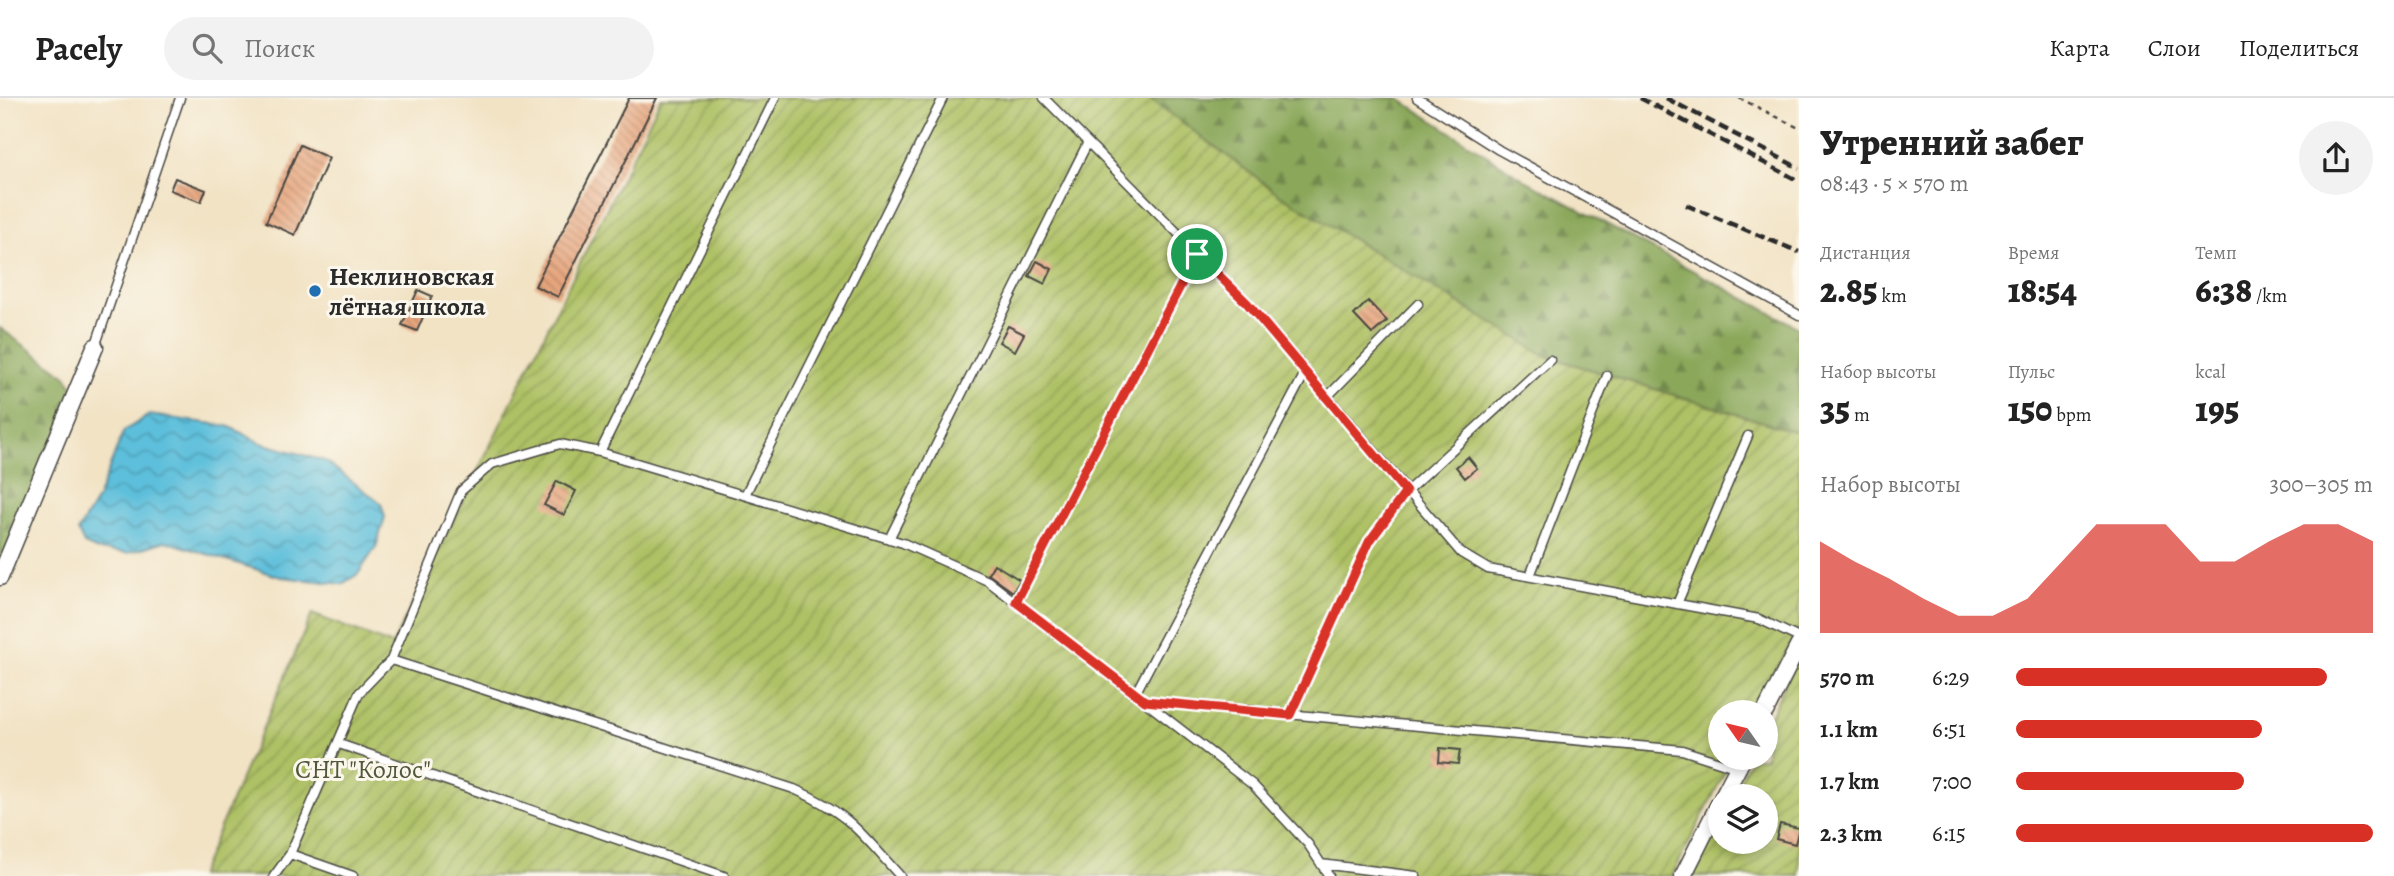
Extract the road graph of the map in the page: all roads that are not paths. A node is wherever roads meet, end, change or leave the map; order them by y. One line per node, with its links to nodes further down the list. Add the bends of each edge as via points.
1 (180, 98): 10 (lane)
2 (775, 98): 16 (lane)
3 (943, 98): 18 (lane)
4 (1044, 98): 6 (lane)
5 (1417, 98): 9 (lane, via 1499,150)
6 (1087, 144): 7 (lane); 19 (lane)
7 (1197, 254): 12 (lane, via 1247,303); 22 (lane)
8 (1418, 304): 14 (lane)
9 (1799, 315)
10 (96, 348): 20 (street)
11 (1550, 360): 17 (lane)
12 (1305, 373): 14 (lane); 27 (lane)
13 (1607, 376): 21 (lane)
14 (1326, 398): 17 (lane)
15 (1748, 436): 23 (lane)
16 (600, 452): 18 (lane); 26 (lane, via 561,444 492,464 461,491)
17 (1406, 492): 21 (lane, via 1461,553 1488,569); 30 (lane, via 1369,542)
18 (745, 495): 19 (lane)
19 (889, 539): 22 (lane, via 988,582)
20 (0, 576)
21 (1530, 576): 23 (lane)
22 (1016, 602): 27 (lane)
23 (1677, 604): 24 (lane, via 1759,620)
24 (1799, 638)
25 (1799, 645): 28 (street)
26 (391, 660): 31 (lane, via 359,693); 39 (lane, via 794,789 856,825)
27 (1135, 694): 29 (lane)
28 (1771, 700)
29 (1145, 701): 30 (lane); 35 (lane, via 1253,785)
30 (1290, 715): 32 (lane)
31 (339, 744): 34 (lane); 38 (lane)
32 (1708, 756)
33 (1708, 826): 42 (street)
34 (290, 855): 36 (lane); 37 (lane)
35 (1321, 864): 40 (lane); 41 (lane)
36 (274, 876)
37 (353, 876)
38 (724, 876)
39 (900, 876)
40 (1329, 876)
41 (1416, 876)
42 (1683, 876)

